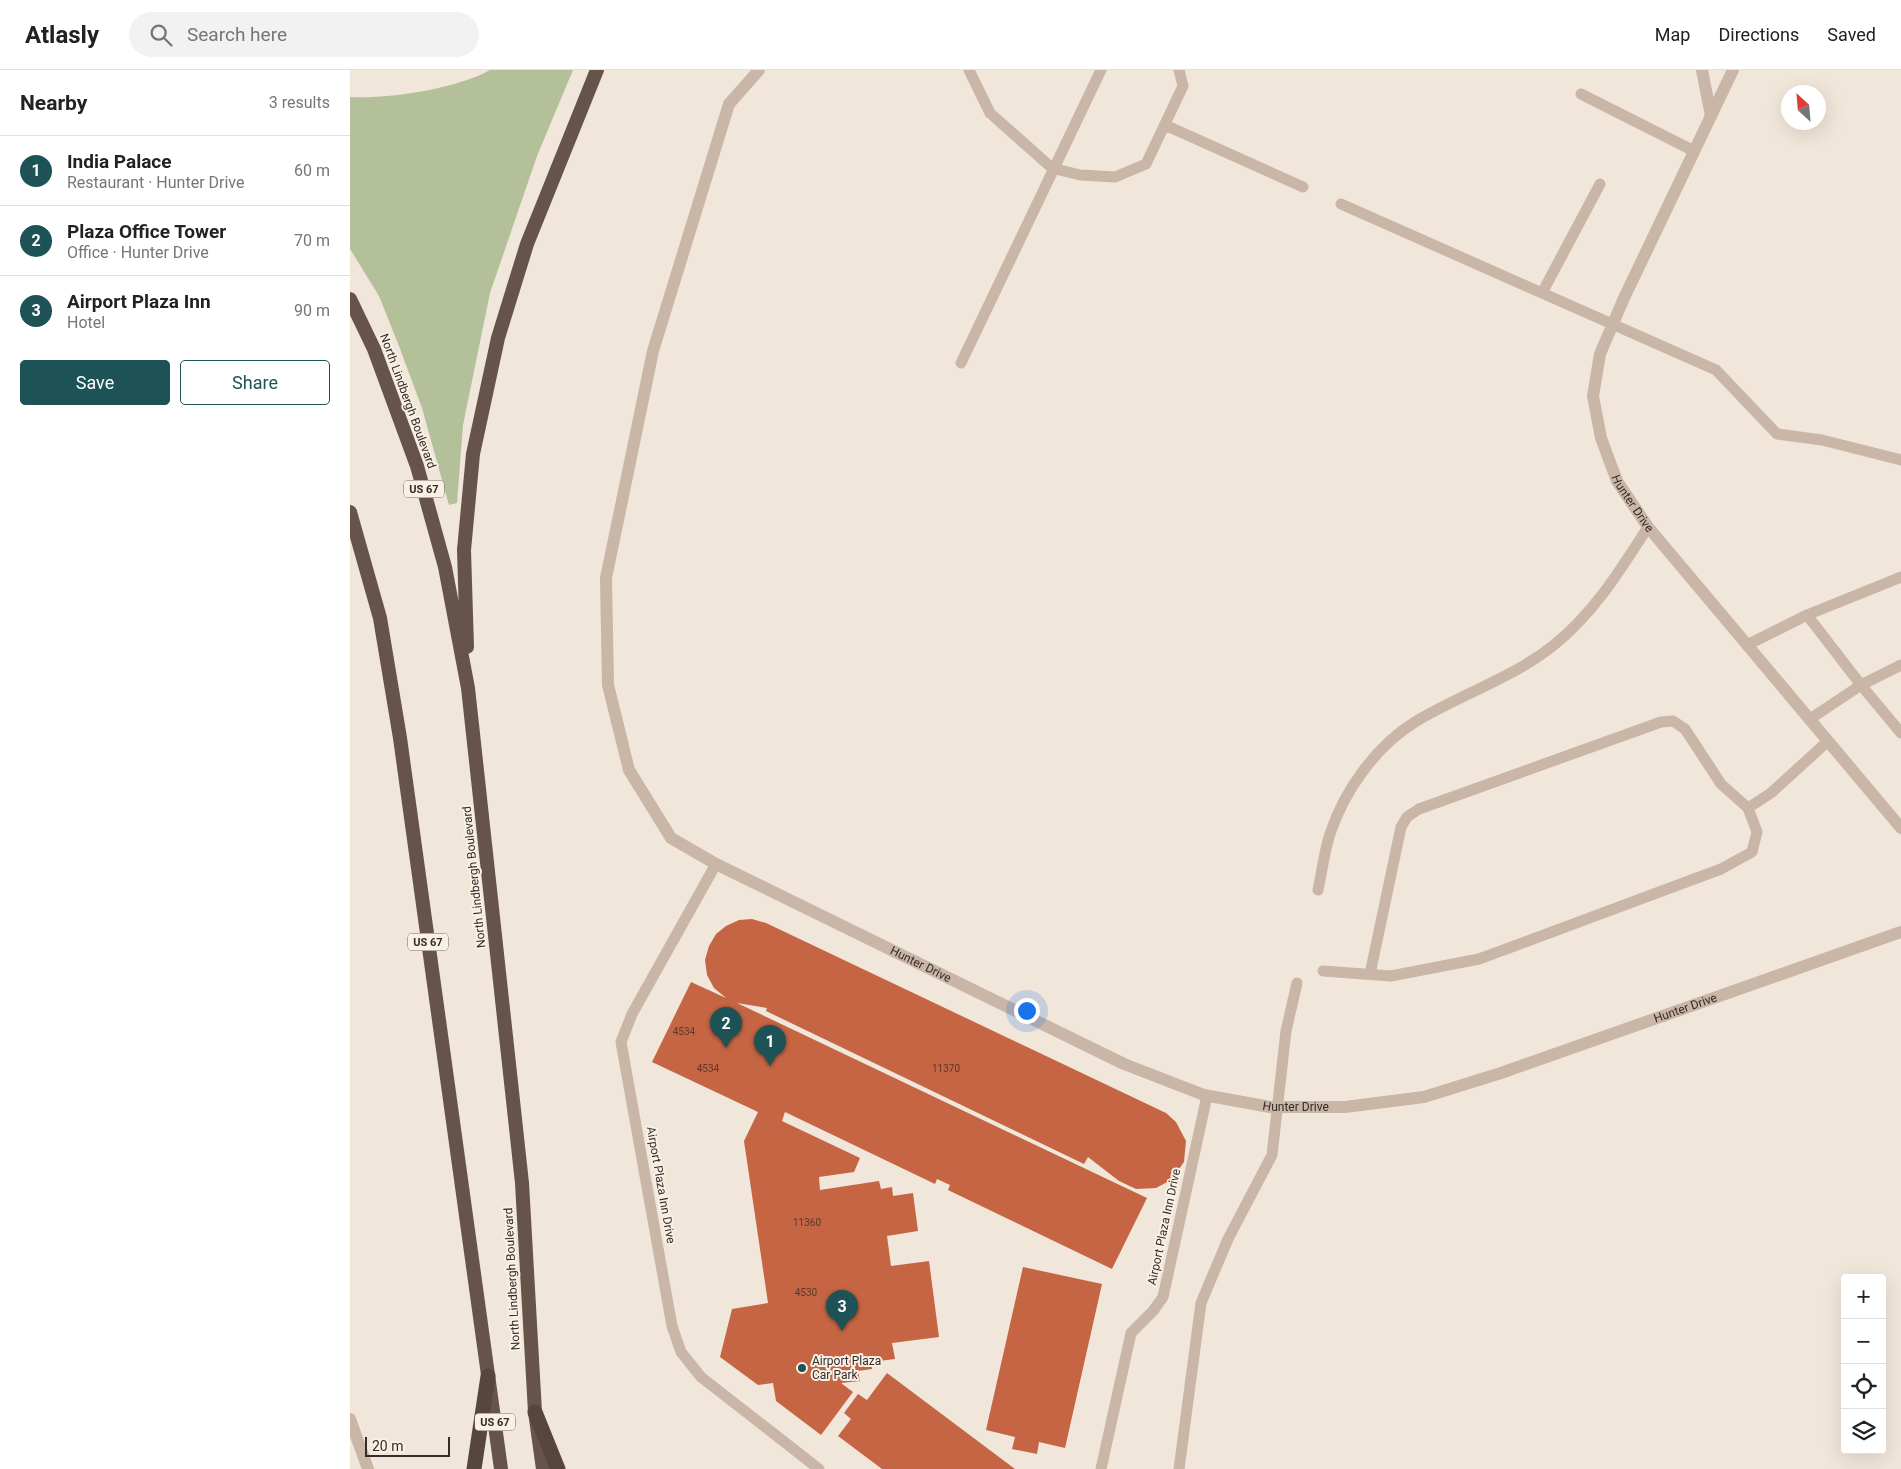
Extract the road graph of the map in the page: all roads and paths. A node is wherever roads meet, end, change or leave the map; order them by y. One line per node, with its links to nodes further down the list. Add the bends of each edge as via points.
1 (597, 70): 28 (highway, via 527,244 498,338 475,444 464,550)
2 (759, 70): 34 (street, Hunter Drive, via 729,104 653,351 606,578 608,685 629,770 671,838)
3 (969, 70): 12 (lane, via 990,113)
4 (1101, 70): 12 (lane)
5 (1179, 70): 10 (lane, via 1184,86)
6 (1702, 70): 9 (street)
7 (1733, 70): 9 (street, Hunter Drive)
8 (1581, 94): 11 (lane)
9 (1711, 116): 11 (street, Hunter Drive)
10 (1165, 125): 12 (lane, via 1146,164 1115,177 1080,175); 14 (lane)
11 (1694, 151): 18 (street, Hunter Drive)
12 (1052, 168): 19 (lane)
13 (1600, 184): 16 (lane)
14 (1303, 187)
15 (1341, 204): 16 (lane)
16 (1542, 293): 18 (lane)
17 (350, 299): 28 (highway, North Lindbergh Boulevard / US 67, via 374,349 417,466 445,567)
18 (1613, 324): 20 (lane, via 1716,370 1777,434 1822,440); 22 (street, Hunter Drive, via 1600,354 1593,396 1601,438 1617,481)
19 (961, 363)
20 (1901, 460)
21 (350, 512): 42 (highway, US 67, via 380,618 400,738)
22 (1648, 527): 25 (street, Hunter Drive); 35 (lane, via 1603,595 1554,644 1524,666 1415,722 1374,759 1339,810 1329,836)
23 (1901, 577): 24 (lane)
24 (1807, 615): 25 (lane); 27 (lane)
25 (1747, 645): 29 (street, Hunter Drive)
26 (1901, 665): 27 (lane)
27 (1861, 685): 29 (lane); 30 (lane)
28 (468, 688): 43 (highway, North Lindbergh Boulevard / US 67, via 522,1183)
29 (1810, 719): 31 (street, Hunter Drive)
30 (1901, 732)
31 (1828, 741): 32 (lane, via 1771,794); 33 (street, Hunter Drive)
32 (1748, 808): 38 (lane, via 1757,832 1752,852 1721,869 1479,959 1391,976); 38 (lane, via 1721,784 1685,729 1673,721 1661,722 1419,809 1401,827)
33 (1901, 828)
34 (716, 864): 40 (street, Hunter Drive, via 1124,1064); 50 (lane, Airport Plaza Inn Drive, via 632,1014 621,1042 629,1090 672,1326 681,1352 701,1377)
35 (1318, 890)
36 (1901, 932): 41 (street, Hunter Drive, via 1424,1097 1345,1107)
37 (1323, 970): 38 (lane)
38 (1370, 974)
39 (1297, 983): 41 (lane, via 1286,1030)
40 (1207, 1096): 41 (street, Hunter Drive); 51 (lane, Airport Plaza Inn Drive, via 1163,1298 1131,1332)
41 (1277, 1107): 52 (lane, via 1272,1154 1228,1239 1201,1303)
42 (488, 1376): 46 (highway); 47 (highway, US 67)
43 (535, 1412): 48 (highway, North Lindbergh Boulevard / US 67); 49 (highway)
44 (350, 1419): 45 (street)
45 (368, 1469)
46 (474, 1469)
47 (501, 1469)
48 (543, 1469)
49 (558, 1469)
50 (819, 1469)
51 (1101, 1469)
52 (1179, 1469)

